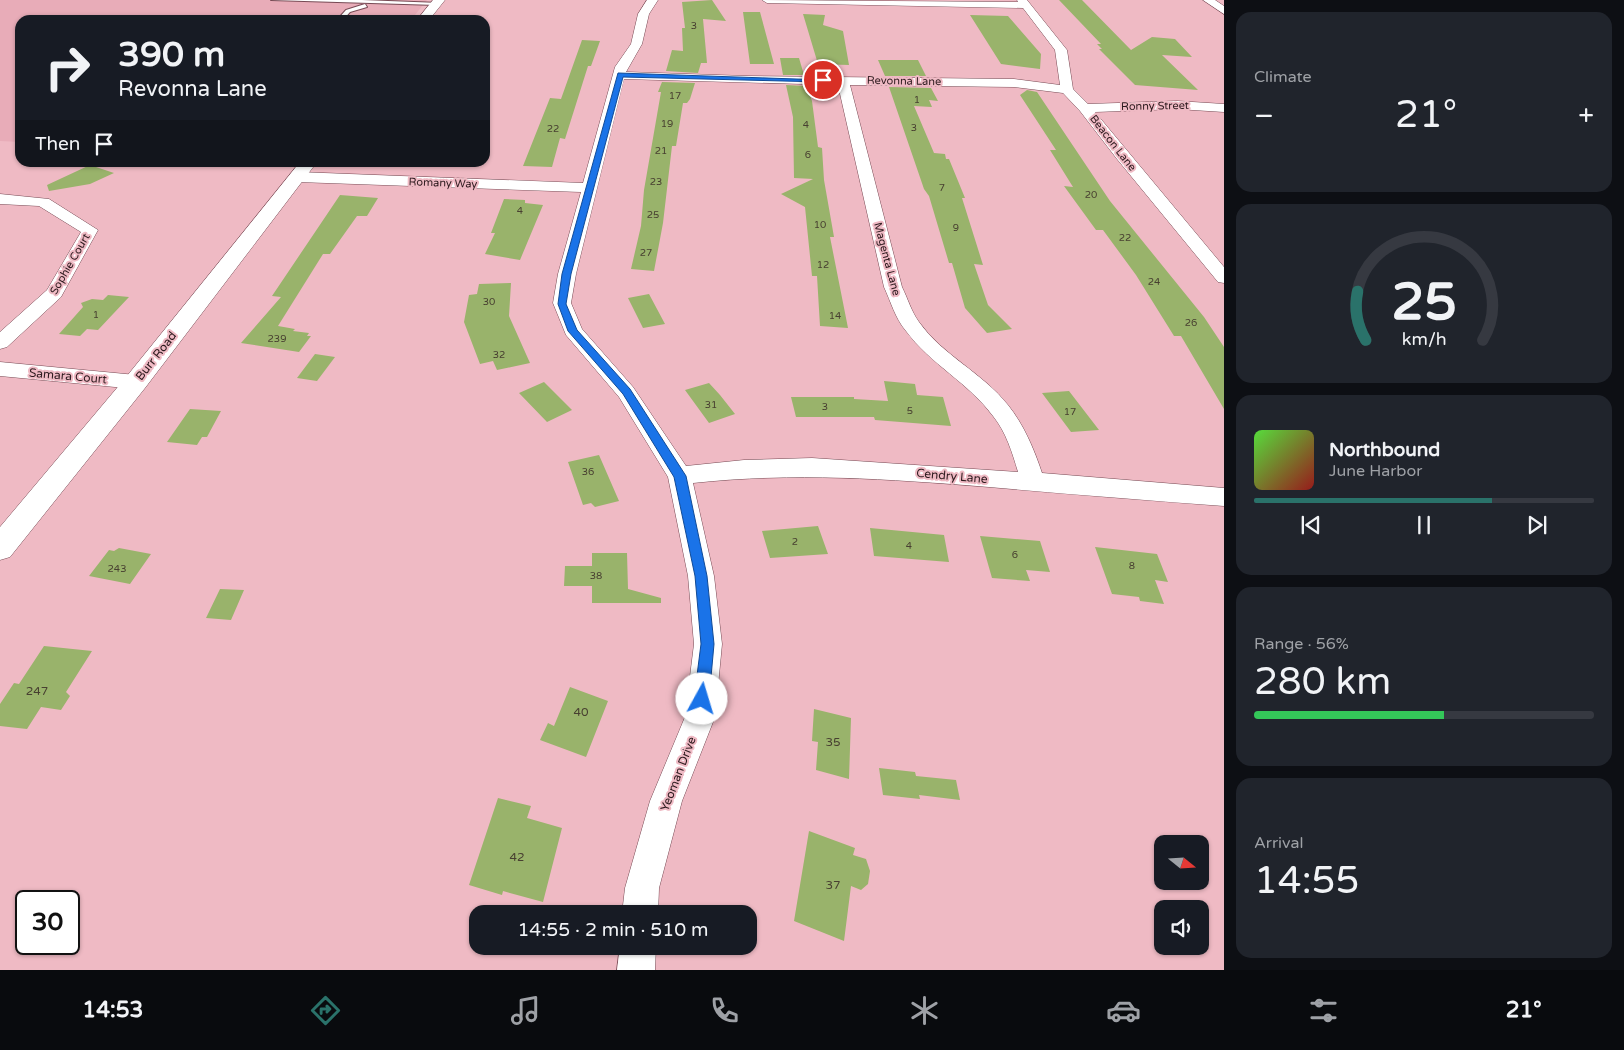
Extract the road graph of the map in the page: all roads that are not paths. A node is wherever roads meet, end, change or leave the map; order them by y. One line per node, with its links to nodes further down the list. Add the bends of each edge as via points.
1 (274, 0): 5 (lane)
2 (653, 0): 13 (street, Yeoman Drive, via 644,10 639,37 621,67)
3 (767, 0): 8 (street)
4 (1208, 0): 9 (street)
5 (336, 1): 6 (lane); 10 (lane)
6 (380, 2): 7 (lane); 10 (lane)
7 (438, 2): 12 (street)
8 (1023, 2): 15 (street, via 1061,50)
9 (1224, 11)
10 (348, 12): 11 (lane)
11 (345, 15)
12 (427, 15)
13 (620, 75): 14 (street, Revonna Lane); 19 (street, Yeoman Drive)
14 (843, 81): 15 (street, Revonna Lane, via 1014,83); 26 (street, Magenta Lane, via 893,287 904,313 928,344 1000,409 1022,446)
15 (1067, 90): 16 (street, Beacon Lane)
16 (1086, 108): 17 (street, Ronny Street, via 1177,105); 21 (street, Beacon Lane)
17 (1224, 108)
18 (304, 170): 19 (street, Romany Way); 24 (street, Burr Road)
19 (588, 188): 25 (street, Yeoman Drive, via 562,304 573,331 626,392)
20 (0, 199): 22 (street, Sophie Court, via 43,202 90,230 54,293)
21 (1224, 278)
22 (0, 343)
23 (0, 369): 24 (street, Samara Court)
24 (136, 382): 28 (street, Burr Road)
25 (680, 476): 26 (street, Cendry Lane, via 744,469 812,467); 29 (street, Yeoman Drive, via 701,576 708,644 700,717 666,801 642,888)
26 (1033, 482): 27 (street, Cendry Lane)
27 (1224, 497)
28 (0, 548)
29 (641, 905)
30 (637, 955): 31 (street)
31 (636, 970)

